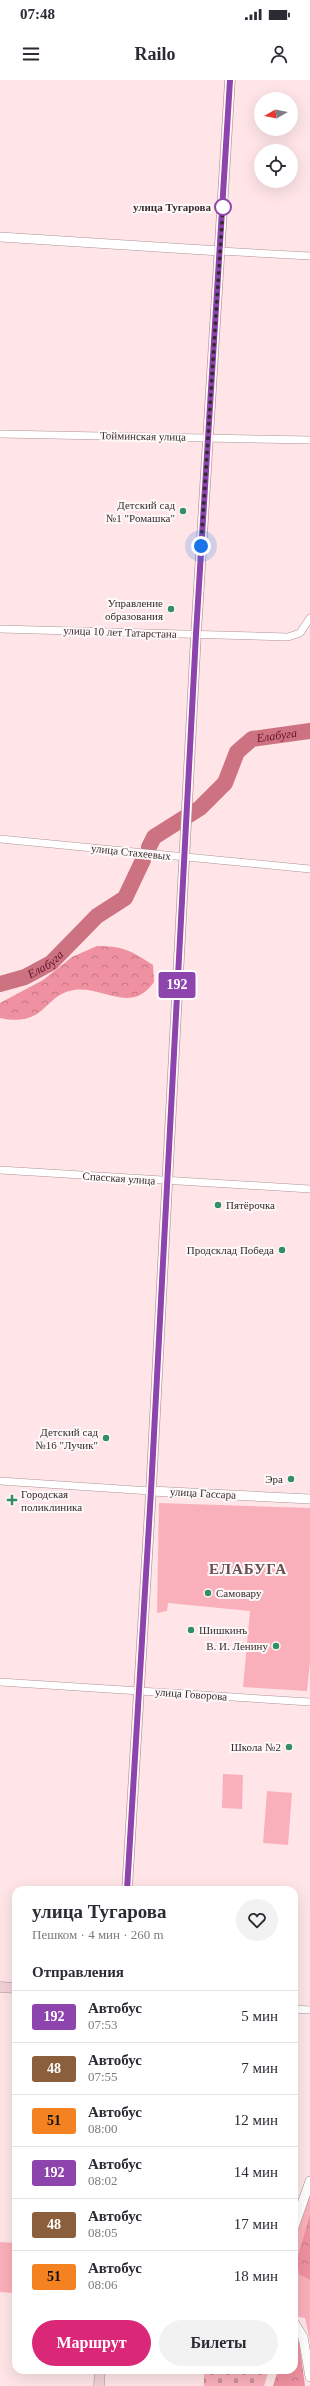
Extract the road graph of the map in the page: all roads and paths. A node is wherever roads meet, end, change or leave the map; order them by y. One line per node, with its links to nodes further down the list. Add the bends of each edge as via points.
1 (230, 80): 3 (main road)
2 (0, 237): 3 (street)
3 (220, 251): 4 (street); 6 (main road)
4 (310, 256)
5 (0, 434): 6 (street, Тойминская улица)
6 (207, 437): 7 (street, Тойминская улица); 10 (main road)
7 (310, 440)
8 (310, 618): 10 (street, улица 10 лет Татарстана, via 300,633 288,637)
9 (0, 629): 10 (street, улица 10 лет Татарстана)
10 (196, 634): 12 (main road)
11 (0, 839): 12 (street, улица Стахеевых)
12 (183, 857): 13 (street, улица Стахеевых); 15 (main road)
13 (310, 869)
14 (0, 1170): 15 (street, Спасская улица)
15 (166, 1181): 16 (street, Спасская улица); 18 (main road)
16 (310, 1189)
17 (0, 1481): 18 (street, улица Гассара)
18 (151, 1491): 19 (street, улица Гассара); 21 (main road)
19 (310, 1499)
20 (0, 1682): 21 (street, улица Говорова)
21 (138, 1691): 22 (street, улица Говорова); 23 (main road)
22 (310, 1702)
23 (127, 1886)
24 (0, 1987): 25 (main road)
25 (12, 1988)
26 (298, 2009): 27 (street)
27 (310, 2010)
28 (310, 2181): 29 (street)
29 (298, 2216)
30 (298, 2330): 32 (street, via 303,2337)
31 (100, 2374): 33 (main road)
32 (310, 2377)
33 (100, 2386)

